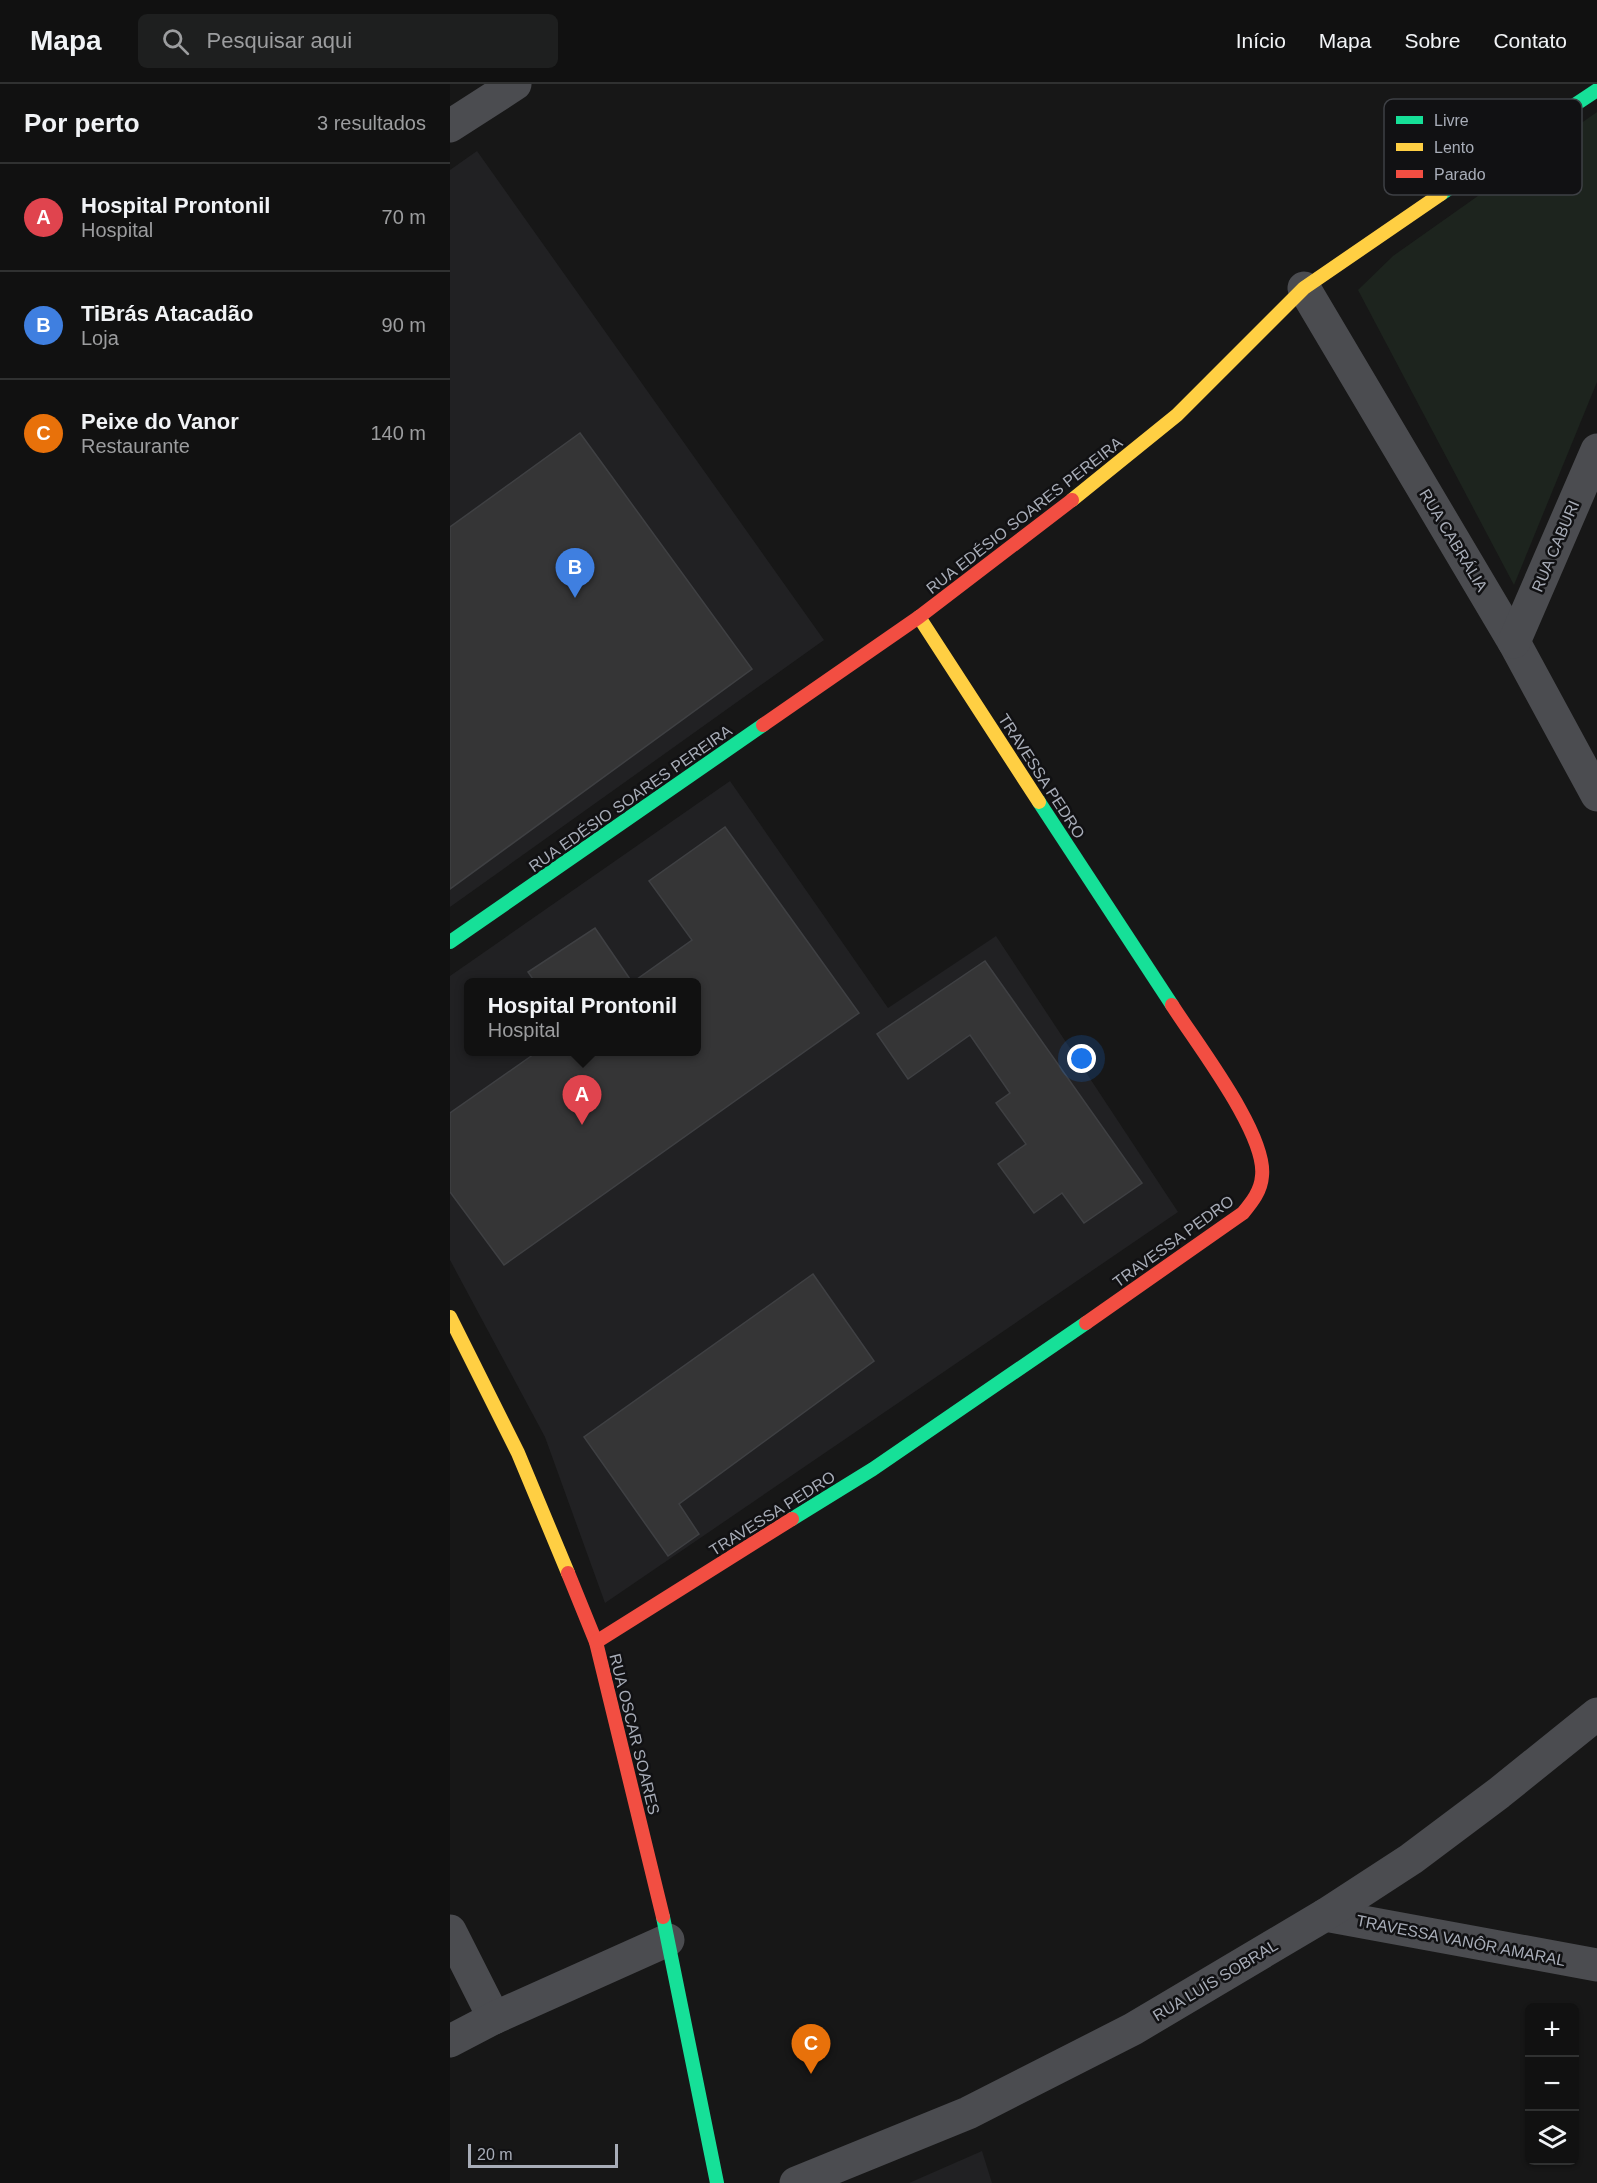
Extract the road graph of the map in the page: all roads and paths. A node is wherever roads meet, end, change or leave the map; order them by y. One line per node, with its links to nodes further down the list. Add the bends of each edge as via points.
1 (515, 84): 4 (street)
2 (1597, 90): 3 (street, RUA EDÉSIO SOARES PEREIRA)
3 (1582, 100)
4 (450, 126)
5 (1439, 195): 6 (street, RUA EDÉSIO SOARES PEREIRA)
6 (1304, 288): 8 (street, RUA EDÉSIO SOARES PEREIRA, via 1177,415 1107,474); 9 (street, RUA CABRÁLIA)
7 (1597, 450): 9 (street, RUA CABURI)
8 (919, 617): 11 (street, RUA EDÉSIO SOARES PEREIRA); 13 (street, TRAVESSA PEDRO, via 1246,1119 1262,1158 1263,1180 1257,1197 1243,1213 1046,1351 873,1469)
9 (1514, 642): 10 (street, RUA CABRÁLIA)
10 (1597, 795)
11 (450, 942)
12 (450, 1317): 13 (street, RUA OSCAR SOARES, via 518,1453)
13 (596, 1642): 17 (street, RUA OSCAR SOARES)
14 (1597, 1714): 15 (street, RUA LUÍS SOBRAL, via 1412,1859)
15 (1325, 1914): 18 (street, TRAVESSA VANÔR AMARAL); 22 (street, RUA LUÍS SOBRAL, via 1133,2029 968,2113)
16 (450, 1931): 19 (street)
17 (668, 1940): 19 (street); 21 (street, RUA OSCAR SOARES)
18 (1597, 1965)
19 (495, 2018): 20 (street)
20 (450, 2041)
21 (717, 2183)
22 (796, 2183)

